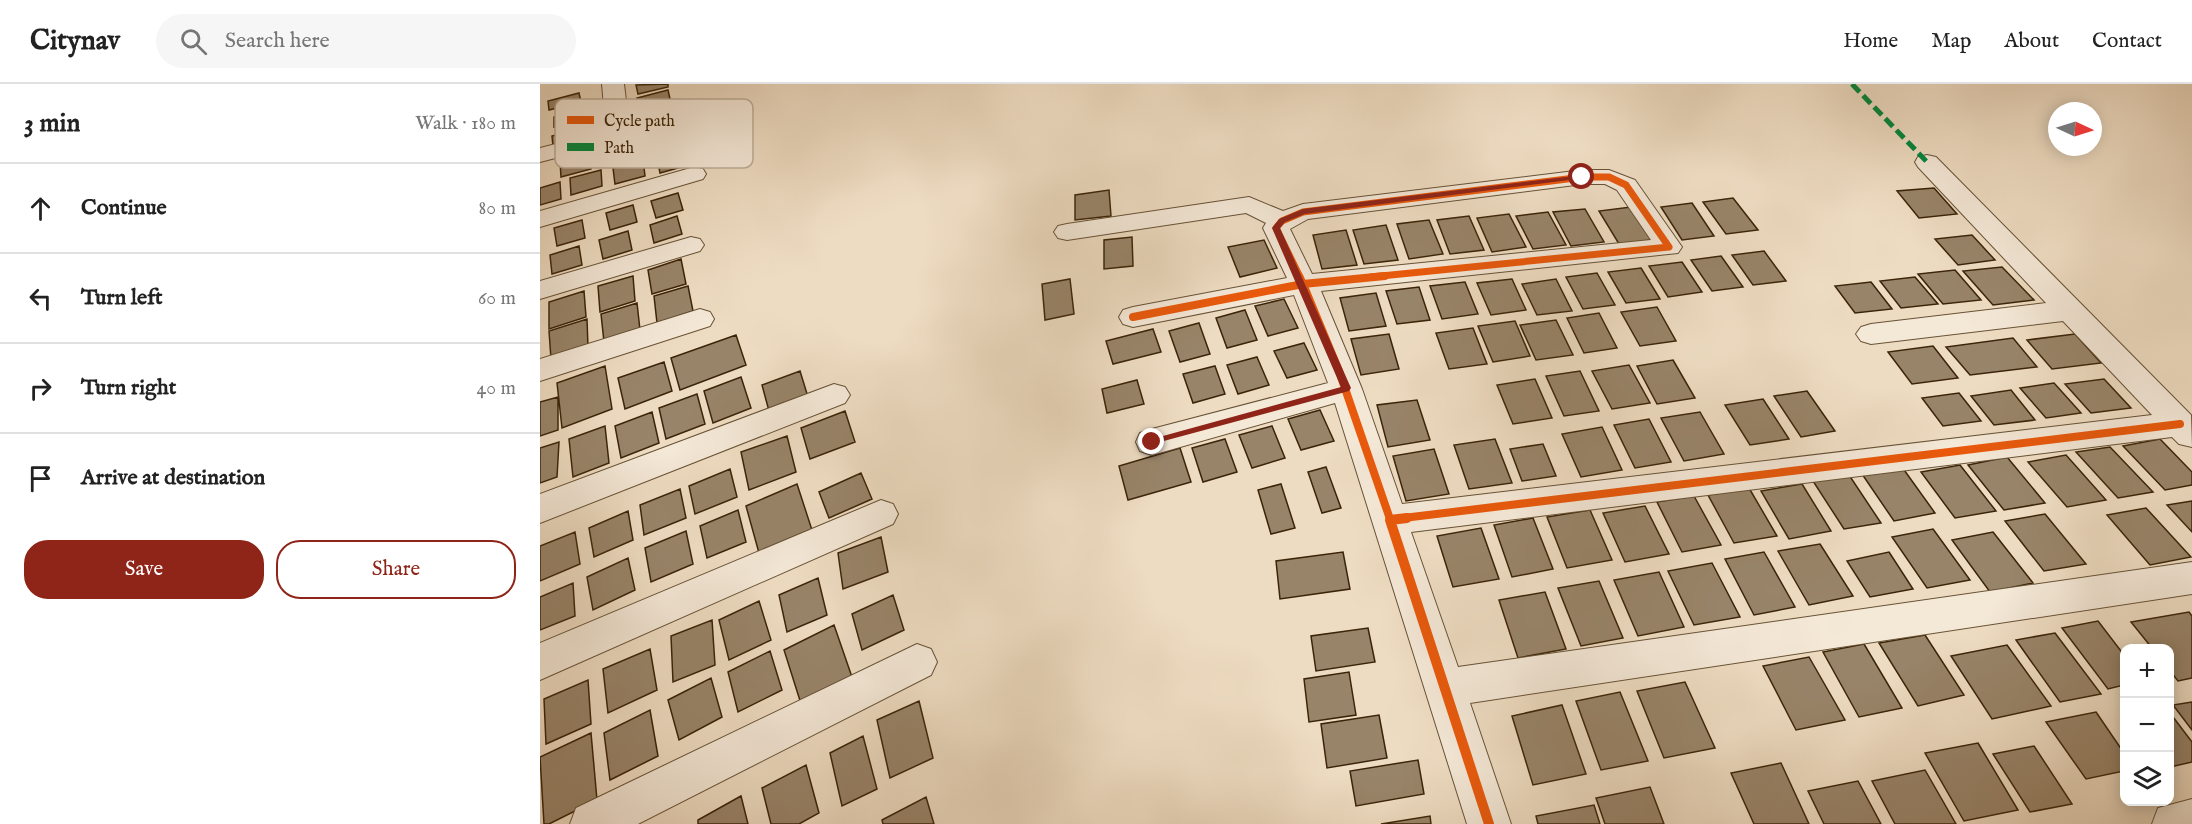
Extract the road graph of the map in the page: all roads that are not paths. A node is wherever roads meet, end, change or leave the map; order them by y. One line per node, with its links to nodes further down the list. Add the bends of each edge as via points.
1 (613, 84): 2 (street)
2 (614, 99)
3 (555, 151): 4 (street)
4 (540, 155)
5 (1927, 162): 13 (street)
6 (694, 174): 7 (street)
7 (540, 219)
8 (1282, 221): 9 (street, via 1249,205); 11 (street, via 1276,228); 11 (street, via 1303,212 1582,177 1609,177 1626,185 1669,247)
9 (1067, 232)
10 (691, 246): 12 (street)
11 (1302, 284): 14 (street); 18 (street)
12 (540, 290)
13 (2070, 310): 16 (street); 20 (street)
14 (1133, 317)
15 (700, 319): 17 (street)
16 (1871, 334)
17 (540, 370)
18 (1346, 388): 21 (street); 24 (street)
19 (834, 395): 22 (street)
20 (2186, 430): 24 (street)
21 (1152, 442)
22 (540, 509)
23 (881, 514): 26 (street)
24 (1390, 520): 28 (street)
25 (2192, 578): 28 (street)
26 (540, 662)
27 (917, 662): 30 (street)
28 (1444, 688): 31 (street)
29 (2192, 821): 32 (street)
30 (592, 824)
31 (1489, 824)
32 (2174, 824)

